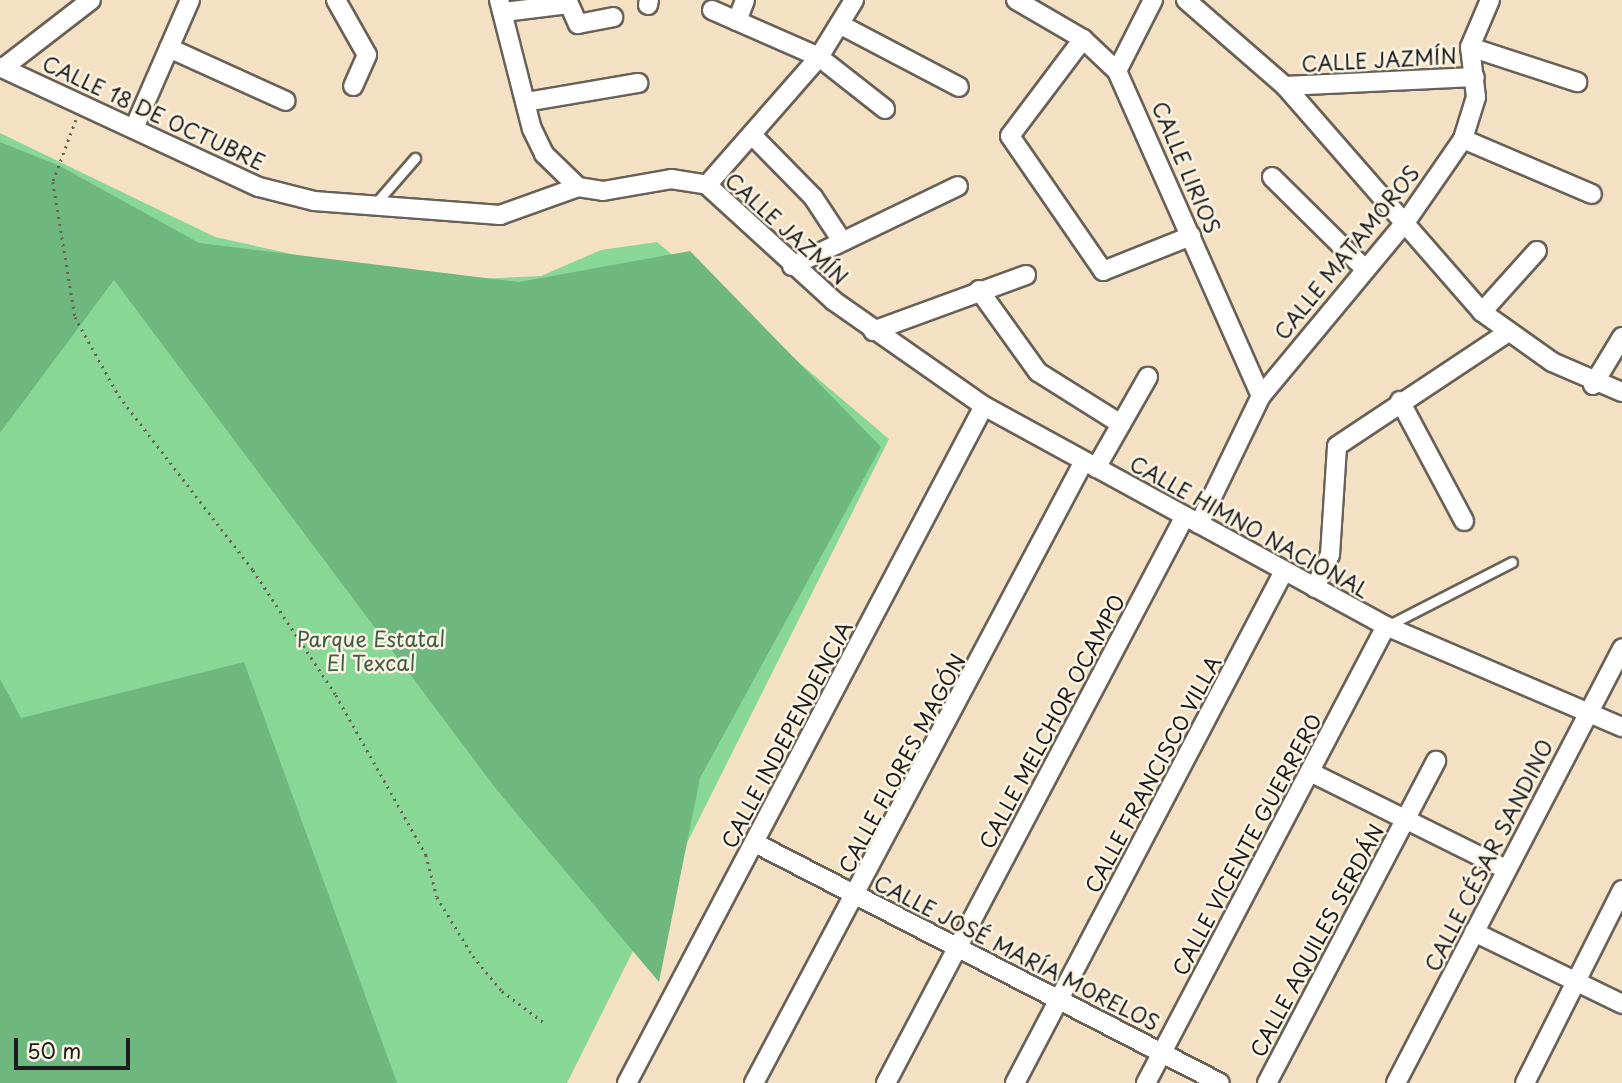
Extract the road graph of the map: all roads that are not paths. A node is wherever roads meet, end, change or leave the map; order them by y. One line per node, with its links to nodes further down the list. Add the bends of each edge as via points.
1 (91, 0): 19 (street)
2 (190, 0): 17 (street)
3 (336, 0): 24 (street, via 367,55)
4 (744, 0): 13 (street)
5 (854, 0): 14 (street)
6 (1016, 0): 15 (street, CALLE LIRIOS)
7 (1153, 0): 20 (street)
8 (1186, 0): 26 (street)
9 (1490, 0): 16 (street)
10 (501, 6): 12 (street, via 569,4 578,24); 28 (street)
11 (712, 10): 13 (street)
12 (613, 17)
13 (737, 21): 18 (street)
14 (841, 24): 18 (street); 25 (street)
15 (1083, 39): 20 (street, CALLE LIRIOS); 41 (street, via 1010,136 1103,271)
16 (1470, 47): 21 (street, CALLE MATAMOROS); 22 (street)
17 (169, 48): 27 (street); 30 (street)
18 (819, 57): 29 (street); 31 (street)
19 (2, 68): 30 (street, CALLE 18 DE OCTUBRE)
20 (1117, 71): 41 (street, CALLE LIRIOS)
21 (1475, 77): 26 (street, CALLE JAZMÍN); 32 (street, CALLE MATAMOROS, via 1474,117)
22 (1577, 82)
23 (638, 83): 28 (street)
24 (353, 86)
25 (959, 86)
26 (1285, 86): 40 (street)
27 (286, 101)
28 (526, 102): 37 (street, via 544,154)
29 (885, 109)
30 (135, 126): 39 (street, CALLE 18 DE OCTUBRE, via 259,187)
31 (752, 135): 35 (street); 42 (street, via 813,197)
32 (1463, 139): 38 (street); 40 (street, CALLE MATAMOROS)
33 (415, 158): 39 (lane)
34 (1272, 177): 45 (street)
35 (707, 185): 37 (street, CALLE JAZMÍN, via 671,179 603,191); 44 (street, CALLE JAZMÍN)
36 (958, 186): 42 (street)
37 (578, 187): 39 (street, CALLE 18 DE OCTUBRE, via 500,215)
38 (1592, 194)
39 (374, 206)
40 (1407, 220): 45 (street, CALLE MATAMOROS); 48 (street, via 1446,277)
41 (1191, 236): 55 (street, CALLE LIRIOS)
42 (842, 241): 44 (street)
43 (1537, 251): 48 (street)
44 (792, 266): 49 (street, CALLE JAZMÍN)
45 (1365, 269): 55 (street, CALLE MATAMOROS)
46 (1026, 275): 47 (street)
47 (979, 290): 49 (street); 58 (street, via 1038,372)
48 (1482, 312): 50 (street)
49 (873, 331): 57 (street, CALLE HIMNO NACIONAL)
50 (1507, 333): 53 (street); 56 (street)
51 (1622, 337): 53 (street)
52 (1149, 377): 58 (street, CALLE FLORES MAGÓN)
53 (1593, 385): 54 (street)
54 (1622, 393)
55 (1261, 396): 60 (street, CALLE MATAMOROS)
56 (1400, 401): 61 (street); 64 (street, via 1337,446 1329,555)
57 (984, 406): 59 (street, CALLE HIMNO NACIONAL); 72 (street, CALLE INDEPENDENCIA)
58 (1121, 424): 59 (street, CALLE FLORES MAGÓN)
59 (1090, 464): 60 (street, CALLE HIMNO NACIONAL); 75 (street, CALLE FLORES MAGÓN)
60 (1192, 520): 63 (street, CALLE HIMNO NACIONAL); 77 (street, CALLE MELCHOR OCAMPO)
61 (1464, 521)
62 (1512, 562): 65 (lane)
63 (1284, 571): 64 (street, CALLE HIMNO NACIONAL); 79 (street, CALLE FRANCISCO VILLA)
64 (1315, 588): 65 (street, CALLE HIMNO NACIONAL)
65 (1386, 626): 67 (street, CALLE HIMNO NACIONAL); 70 (street, CALLE VICENTE GUERRERO)
66 (1622, 648): 67 (street, CALLE CÉSAR SANDINO)
67 (1588, 713): 68 (street, CALLE HIMNO NACIONAL); 73 (street, CALLE CÉSAR SANDINO)
68 (1622, 727)
69 (1436, 761): 71 (street, CALLE AQUILES SERDÁN)
70 (1310, 772): 71 (street); 81 (street, CALLE VICENTE GUERRERO)
71 (1406, 819): 73 (street); 88 (street, CALLE AQUILES SERDÁN)
72 (755, 843): 75 (street, CALLE JOSÉ MARÍA MORELOS); 82 (street, CALLE INDEPENDENCIA)
73 (1505, 869): 76 (street, CALLE CÉSAR SANDINO)
74 (1622, 890): 78 (street)
75 (857, 896): 77 (street, CALLE JOSÉ MARÍA MORELOS); 83 (street, CALLE FLORES MAGÓN)
76 (1474, 932): 78 (street); 89 (street, CALLE CÉSAR SANDINO)
77 (958, 947): 79 (street, CALLE JOSÉ MARÍA MORELOS); 84 (street, CALLE MELCHOR OCAMPO)
78 (1576, 980): 80 (street); 90 (street)
79 (1059, 998): 81 (street, CALLE JOSÉ MARÍA MORELOS); 85 (street, CALLE FRANCISCO VILLA)
80 (1622, 1004)
81 (1162, 1052): 86 (street, CALLE VICENTE GUERRERO); 87 (street, CALLE JOSÉ MARÍA MORELOS)
82 (627, 1083)
83 (754, 1083)
84 (886, 1083)
85 (1015, 1083)
86 (1146, 1083)
87 (1220, 1083)
88 (1266, 1083)
89 (1396, 1083)
90 (1525, 1083)

